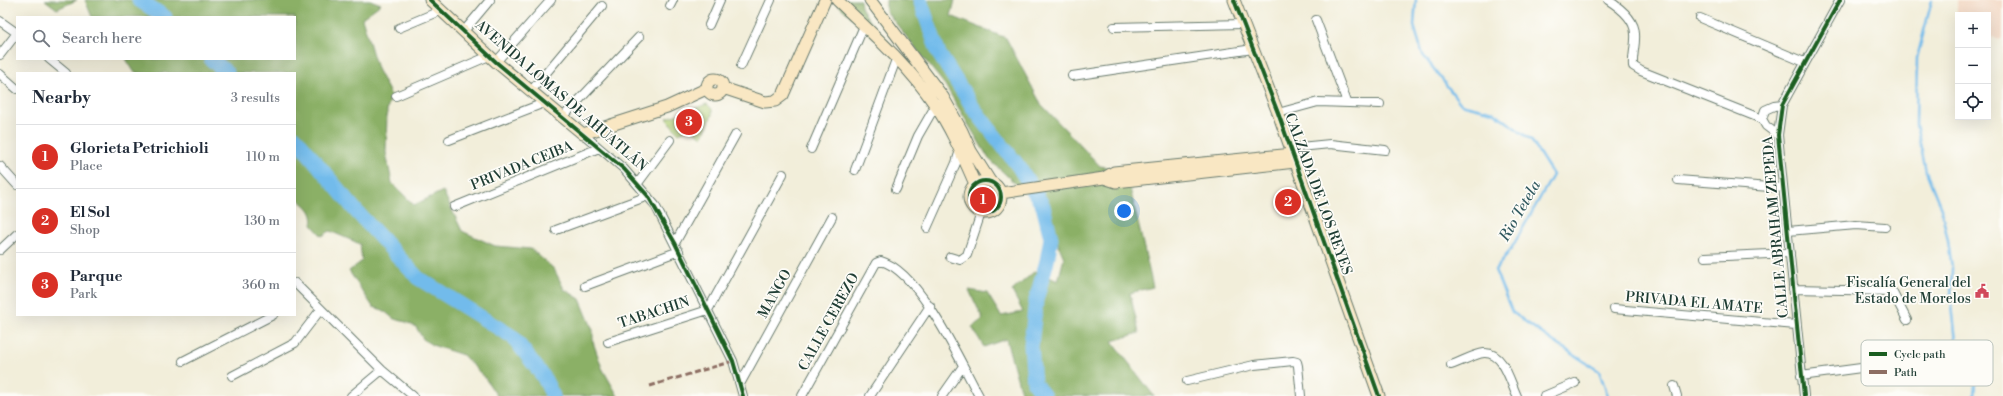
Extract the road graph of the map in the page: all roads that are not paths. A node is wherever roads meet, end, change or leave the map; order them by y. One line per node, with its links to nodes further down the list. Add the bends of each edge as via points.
1 (430, 0): 13 (street, AVENIDA LOMAS DE AHUATLÁN)
2 (490, 0): 22 (street)
3 (551, 0): 28 (street)
4 (720, 0): 18 (street)
5 (771, 0): 32 (street)
6 (825, 0): 48 (street, via 783,95 775,101 765,102 723,88 716,96 706,89 667,107)
7 (837, 0): 19 (street)
8 (870, 0): 39 (street)
9 (1234, 0): 17 (street, CALZADA DE LOS REYES)
10 (1608, 0): 47 (street, via 1618,6 1632,21 1636,33 1632,54 1633,66)
11 (1840, 0): 31 (street, CALLE ABRAHAM ZEPEDA)
12 (602, 6): 37 (street)
13 (442, 10): 21 (street); 22 (street, AVENIDA LOMAS DE AHUATLÁN)
14 (1700, 18): 31 (street)
15 (1316, 20): 40 (street)
16 (0, 21): 23 (street)
17 (1244, 24): 20 (street); 26 (street, CALZADA DE LOS REYES)
18 (708, 25)
19 (864, 26): 30 (street); 54 (street)
20 (1114, 27)
21 (399, 28)
22 (464, 31): 28 (street, AVENIDA LOMAS DE AHUATLÁN)
23 (16, 32)
24 (16, 34): 27 (street)
25 (640, 37): 46 (street)
26 (1253, 49): 35 (street); 45 (street, CALZADA DE LOS REYES)
27 (0, 55)
28 (493, 59): 37 (street, AVENIDA LOMAS DE AHUATLÁN); 38 (street)
29 (50, 60): 33 (street)
30 (895, 62): 43 (street); 59 (street)
31 (1804, 62): 44 (street, CALLE ABRAHAM ZEPEDA)
32 (741, 66)
33 (65, 72)
34 (0, 74): 36 (street)
35 (1072, 76)
36 (16, 87)
37 (531, 91): 41 (street, AVENIDA LOMAS DE AHUATLÁN)
38 (396, 96)
39 (943, 97): 43 (street); 55 (street, via 962,131)
40 (1347, 102): 42 (street); 45 (street, via 1318,102)
41 (544, 103): 46 (street, AVENIDA LOMAS DE AHUATLÁN); 51 (street)
42 (1380, 104)
43 (935, 105): 55 (street); 67 (street, via 918,136)
44 (1782, 105): 47 (street, CALLE ABRAHAM ZEPEDA, via 1765,110); 50 (street, CALLE ABRAHAM ZEPEDA)
45 (1278, 113): 57 (street, CALZADA DE LOS REYES)
46 (562, 118): 48 (street, AVENIDA LOMAS DE AHUATLÁN)
47 (1762, 119): 50 (street, CALLE ABRAHAM ZEPEDA, via 1771,131)
48 (583, 134): 53 (street, AVENIDA LOMAS DE AHUATLÁN)
49 (736, 134): 78 (street)
50 (1778, 135): 66 (street, CALLE ABRAHAM ZEPEDA)
51 (449, 140)
52 (670, 140): 64 (street)
53 (600, 148): 64 (street, AVENIDA LOMAS DE AHUATLÁN); 70 (street, PRIVADA CEIBA)
54 (811, 149)
55 (966, 150): 62 (street); 65 (street); 74 (street, via 956,163)
56 (1385, 150): 57 (street, via 1330,144)
57 (1293, 155): 68 (street, via 1114,172 1104,178); 114 (street, CALZADA DE LOS REYES)
58 (0, 166): 63 (street)
59 (855, 170)
60 (783, 174): 90 (street)
61 (1678, 180): 66 (street)
62 (990, 181): 65 (street); 68 (street)
63 (16, 183)
64 (638, 183): 69 (street, AVENIDA LOMAS DE AHUATLÁN)
65 (975, 184): 71 (street, via 971,188 969,198 973,207)
66 (1783, 188): 76 (street, CALLE ABRAHAM ZEPEDA)
67 (896, 189)
68 (1001, 193): 71 (street, via 997,208 992,212)
69 (648, 196): 75 (street); 78 (street, AVENIDA LOMAS DE AHUATLÁN)
70 (454, 207)
71 (981, 212): 82 (street, via 967,255 960,260)
72 (832, 217): 104 (street, MANGO)
73 (1885, 227): 76 (street, via 1856,225)
74 (927, 228)
75 (556, 230)
76 (1788, 231): 81 (street, CALLE ABRAHAM ZEPEDA)
77 (16, 235): 79 (street)
78 (675, 243): 80 (street, AVENIDA LOMAS DE AHUATLÁN)
79 (0, 250)
80 (679, 251): 85 (street); 90 (street, AVENIDA LOMAS DE AHUATLÁN)
81 (1790, 253): 83 (street); 86 (street, CALLE ABRAHAM ZEPEDA)
82 (950, 257)
83 (1705, 257)
84 (296, 285): 88 (street)
85 (585, 286)
86 (1793, 290): 92 (street, via 1892,291); 93 (street, CALLE ABRAHAM ZEPEDA)
87 (930, 306): 97 (street); 109 (street, CALLE CEREZO, via 918,289 899,272 879,261); 110 (street)
88 (321, 309): 99 (street); 100 (street, via 295,343)
89 (1614, 309): 93 (street, PRIVADA EL AMATE)
90 (708, 310): 94 (street, TABACHIN); 104 (street, AVENIDA LOMAS DE AHUATLÁN, via 733,361)
91 (271, 316): 95 (street)
92 (1907, 320)
93 (1796, 325): 101 (street, CALLE ABRAHAM ZEPEDA)
94 (608, 342)
95 (183, 361)
96 (1451, 365): 115 (street, via 1483,353 1493,354 1500,359)
97 (963, 366): 111 (street); 112 (street)
98 (1861, 368): 101 (street)
99 (382, 370): 106 (street); 107 (street)
100 (232, 376)
101 (1801, 376): 118 (street, CALLE ABRAHAM ZEPEDA)
102 (1187, 381): 113 (street, via 1254,365 1293,361 1297,362 1298,366)
103 (1575, 383): 116 (street)
104 (740, 384): 108 (street, AVENIDA LOMAS DE AHUATLÁN)
105 (1674, 386): 117 (street)
106 (351, 396)
107 (413, 396)
108 (743, 396)
109 (802, 396)
110 (870, 396)
111 (942, 396)
112 (979, 396)
113 (1301, 396)
114 (1379, 396)
115 (1517, 396)
116 (1544, 396)
117 (1677, 396)
118 (1804, 396)

